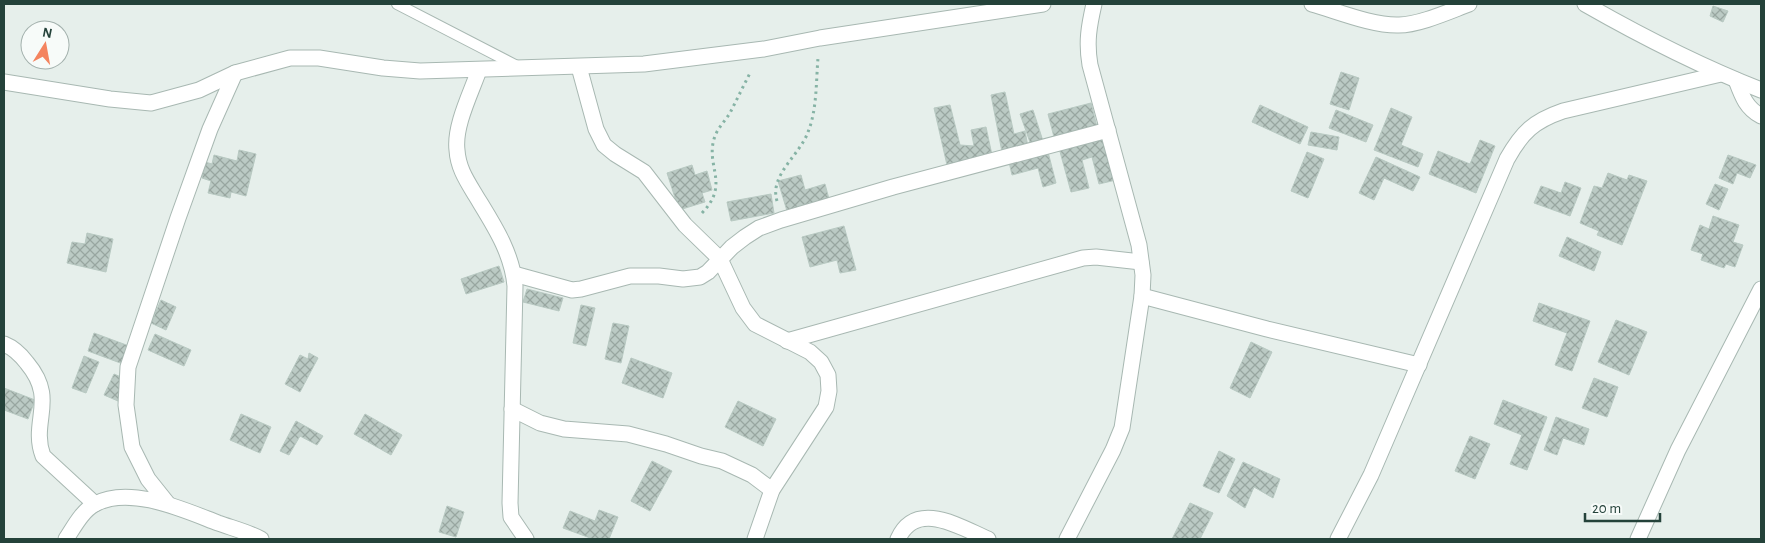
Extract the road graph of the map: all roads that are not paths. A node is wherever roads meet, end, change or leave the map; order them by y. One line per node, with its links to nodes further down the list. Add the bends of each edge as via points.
1 (398, 4): 8 (lane)
2 (1043, 4): 7 (street, via 764,49 644,64)
3 (1094, 4): 16 (street, via 1087,47)
4 (1312, 4): 5 (street, via 1400,25)
5 (1469, 4)
6 (1585, 4): 11 (street)
7 (579, 67): 8 (street); 17 (street, via 596,129 604,145 644,172 685,225)
8 (522, 68): 9 (street)
9 (479, 70): 10 (street, via 420,71 319,58 290,58); 19 (street, via 459,126 456,149 461,170 502,238)
10 (235, 73): 13 (street, via 199,90 151,103); 28 (street, via 210,129 128,367 126,405 132,447 148,479)
11 (1721, 74): 12 (street); 24 (street, via 1563,111 1548,116 1525,132 1507,159)
12 (1736, 80): 14 (street); 15 (street, via 1744,102)
13 (4, 82)
14 (1761, 90)
15 (1761, 116)
16 (1108, 130): 17 (street, via 781,220 745,237); 18 (street)
17 (720, 259): 19 (street, via 708,272 692,279 630,276 572,290); 22 (street, via 749,318)
18 (1141, 262): 21 (street); 22 (street, via 1082,258)
19 (514, 274): 25 (street)
20 (1761, 289): 37 (street, via 1678,450)
21 (1142, 296): 24 (street); 35 (street, via 1122,428)
22 (787, 341): 26 (street, via 810,352 820,362 828,375 829,391 826,407)
23 (4, 344): 27 (street, via 20,355 35,373 43,394 38,436 43,456)
24 (1418, 365): 36 (street, via 1371,475)
25 (512, 409): 26 (street, via 540,423 564,429 628,434 722,461 752,475); 31 (street, via 511,517)
26 (772, 490): 32 (street)
27 (94, 504): 28 (street, via 121,497); 29 (street)
28 (168, 504): 30 (street)
29 (66, 539)
30 (261, 539)
31 (526, 539)
32 (755, 539)
33 (898, 539): 34 (street, via 907,524 917,519 932,518)
34 (988, 539)
35 (1067, 539)
36 (1338, 539)
37 (1638, 539)

